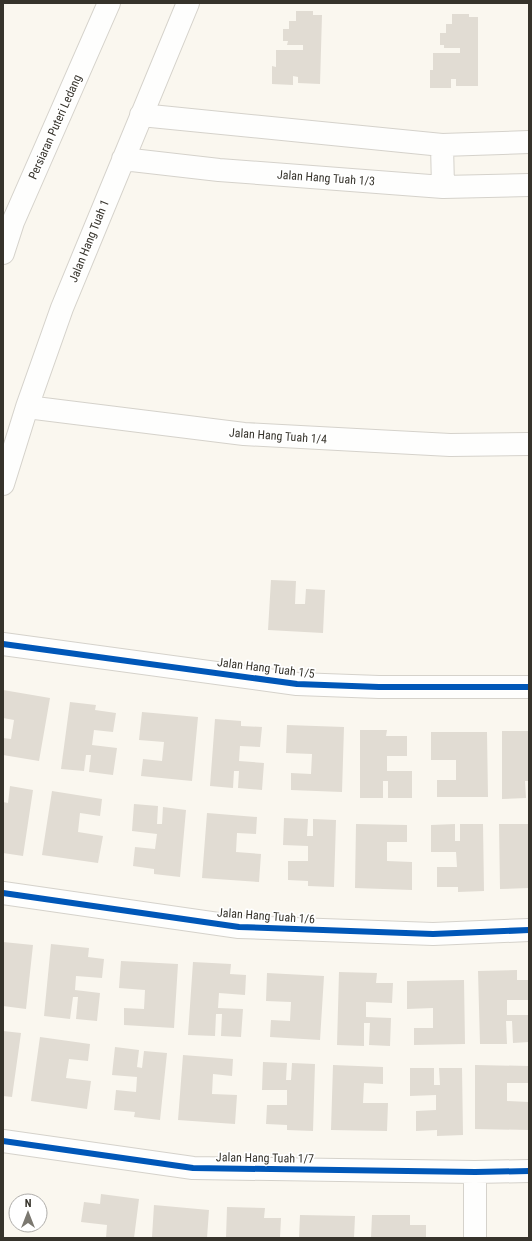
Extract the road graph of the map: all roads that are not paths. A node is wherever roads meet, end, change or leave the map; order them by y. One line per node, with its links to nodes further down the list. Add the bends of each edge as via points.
1 (109, 3): 9 (street, Persiaran Puteri Ledang, via 13,222)
2 (188, 3): 3 (street, Jalan Hang Tuah 1)
3 (141, 115): 5 (street); 6 (street, Jalan Hang Tuah 1)
4 (529, 142): 5 (street)
5 (442, 145): 8 (street)
6 (123, 159): 8 (street, Jalan Hang Tuah 1/3, via 219,170); 10 (street, Jalan Hang Tuah 1, via 62,308)
7 (529, 185): 8 (street, Jalan Hang Tuah 1/3)
8 (443, 187)
9 (3, 253)
10 (28, 407): 11 (street, Jalan Hang Tuah 1/4, via 244,434 450,445); 12 (street, Jalan Hang Tuah 1)
11 (529, 444)
12 (3, 484)
13 (3, 644): 14 (street, Jalan Hang Tuah 1/5, via 297,684)
14 (529, 687)
15 (3, 893): 16 (street, Jalan Hang Tuah 1/6, via 239,927 433,934)
16 (529, 930)
17 (3, 1141): 19 (street, Jalan Hang Tuah 1/7, via 193,1168)
18 (529, 1171): 19 (street, Jalan Hang Tuah 1/7)
19 (475, 1172): 20 (street)
20 (475, 1238)

